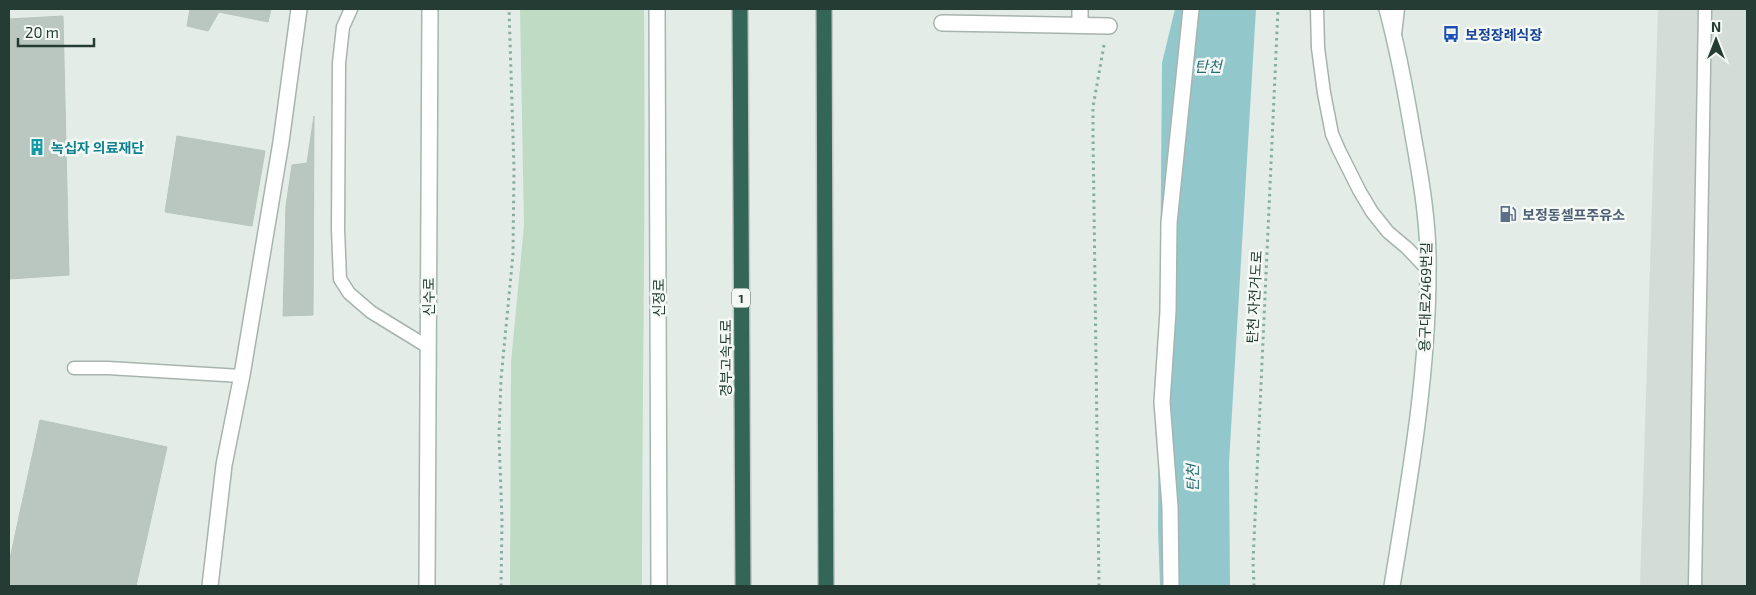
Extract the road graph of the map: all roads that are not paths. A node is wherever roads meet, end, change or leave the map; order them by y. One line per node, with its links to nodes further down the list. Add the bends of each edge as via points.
1 (299, 9): 20 (street, via 281,142)
2 (350, 9): 18 (lane, via 343,28 339,63 340,279 348,293 371,312)
3 (430, 9): 18 (street, 신수로)
4 (657, 9): 23 (street, 신정로)
5 (740, 9): 24 (highway, 경부고속도로 / 1)
6 (824, 9): 25 (highway)
7 (1080, 9): 14 (street)
8 (1191, 9): 26 (street, via 1169,223 1168,311 1162,394 1170,508)
9 (1317, 9): 17 (lane, via 1318,48 1332,134 1372,212)
10 (1387, 9): 16 (street, 용구대로2469번길)
11 (1398, 9): 16 (lane)
12 (1705, 9): 28 (lane)
13 (942, 23): 14 (street)
14 (1080, 25): 15 (street)
15 (1109, 26)
16 (1394, 36): 17 (street, 용구대로2469번길, via 1417,157)
17 (1428, 270): 27 (street, 용구대로2469번길, via 1420,407)
18 (428, 347): 22 (street, 신수로)
19 (74, 368): 20 (lane)
20 (241, 376): 21 (street, via 224,465)
21 (210, 586)
22 (427, 586)
23 (660, 586)
24 (743, 586)
25 (826, 586)
26 (1171, 586)
27 (1392, 586)
28 (1696, 586)

